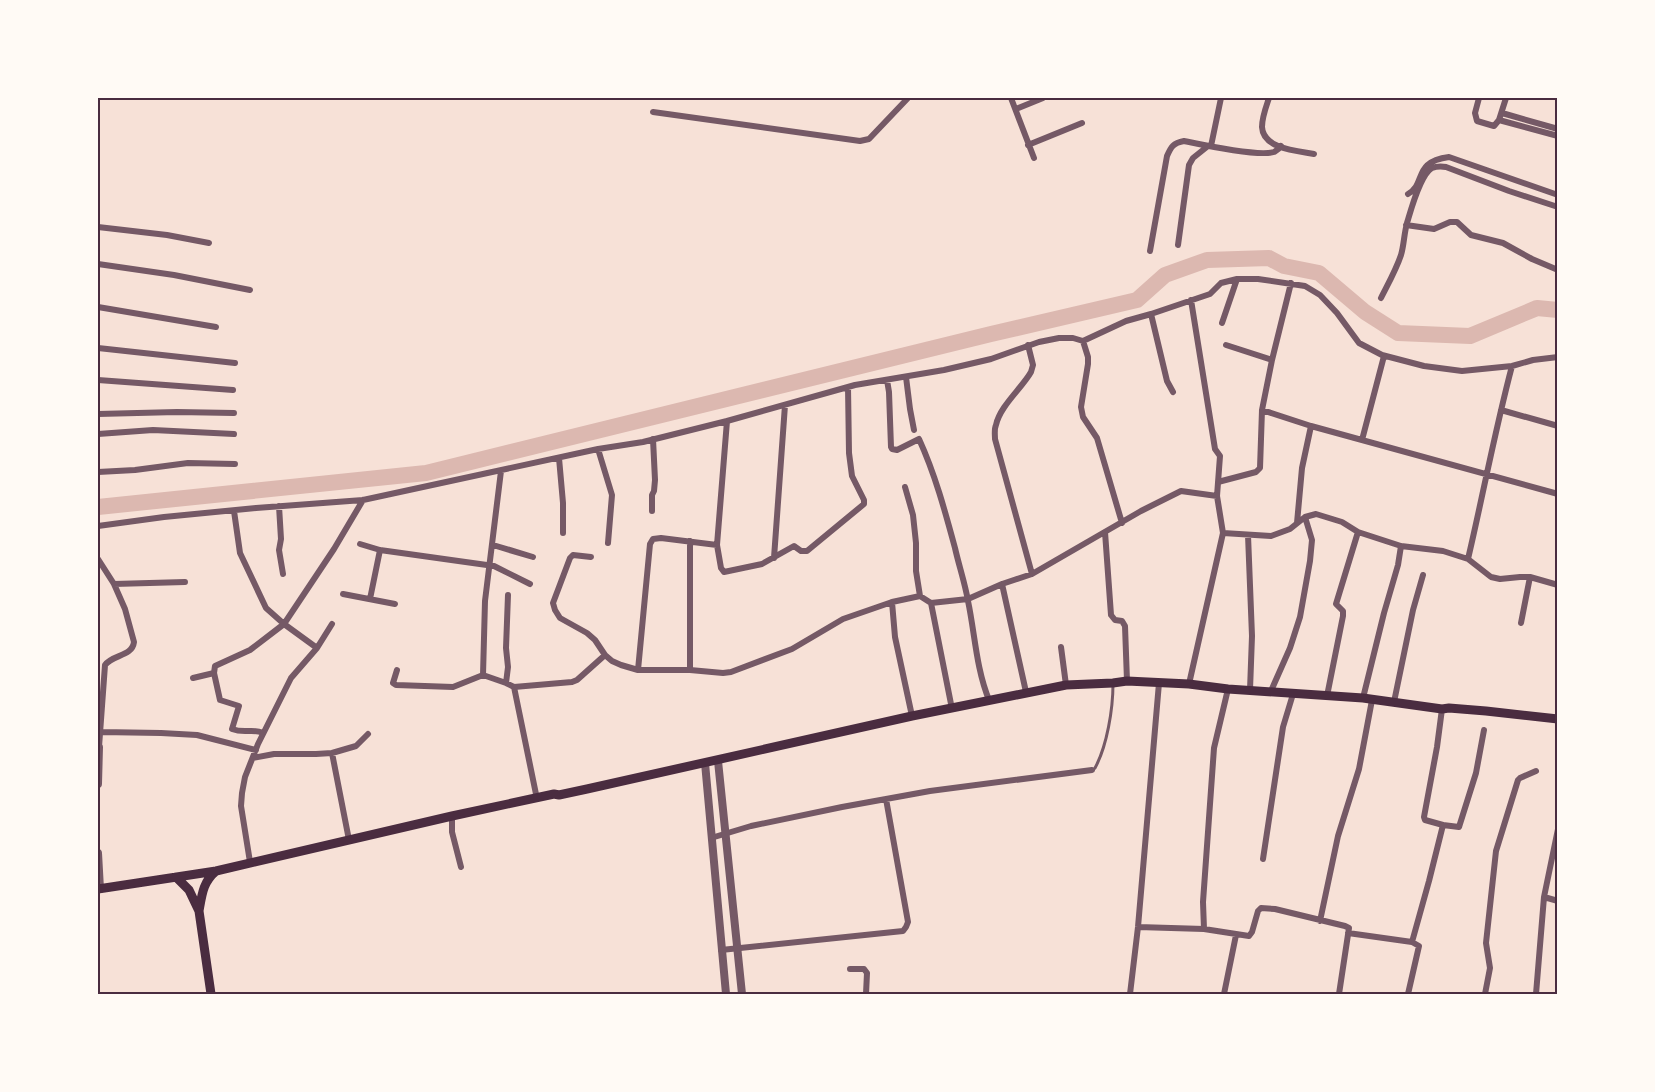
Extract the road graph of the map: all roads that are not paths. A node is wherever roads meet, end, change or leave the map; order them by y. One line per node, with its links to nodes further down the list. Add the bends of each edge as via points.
1 (908, 98): 9 (street, via 869,139 860,141)
2 (1011, 98): 8 (street)
3 (1043, 98): 8 (street)
4 (1221, 98): 16 (street)
5 (1269, 98): 17 (street, via 1262,125 1264,136)
6 (1479, 98): 11 (street, via 1477,121 1494,126)
7 (1506, 98): 10 (street)
8 (1016, 109): 15 (street)
9 (653, 112)
10 (1502, 113): 11 (street); 13 (street)
11 (1499, 120): 14 (street)
12 (1082, 123): 15 (street)
13 (1557, 129)
14 (1557, 136)
15 (1028, 144): 19 (street)
16 (1210, 146): 17 (street, via 1265,153); 26 (street, via 1189,165); 27 (street, via 1184,141 1172,146)
17 (1281, 147): 18 (street)
18 (1314, 154)
19 (1034, 158)
20 (1408, 194): 21 (street, via 1414,191 1429,163 1449,157)
21 (1557, 195)
22 (1557, 207): 23 (street, via 1440,166 1425,175)
23 (1406, 225): 29 (street, via 1434,229 1457,222 1472,235 1497,241); 33 (street, via 1401,255)
24 (98, 227): 25 (street)
25 (209, 243)
26 (1178, 245)
27 (1150, 251)
28 (98, 264): 32 (street)
29 (1557, 270)
30 (1237, 279): 31 (street); 34 (street, via 1221,283 1210,294); 37 (street)
31 (1291, 283): 43 (street, via 1320,295 1359,343); 45 (street)
32 (250, 290)
33 (1382, 298)
34 (1191, 300): 36 (street); 73 (street, via 1215,449 1220,456)
35 (98, 308): 38 (street)
36 (1151, 314): 39 (street); 53 (street)
37 (1222, 323)
38 (216, 327)
39 (1083, 341): 40 (street, via 1059,338); 82 (street, via 1088,364 1083,417 1097,438)
40 (1028, 345): 48 (street, via 991,359); 104 (street, via 1031,372 1002,412 995,432)
41 (1226, 345): 45 (street)
42 (98, 348): 46 (street)
43 (1384, 356): 47 (street, via 1462,371); 66 (street)
44 (1557, 357): 47 (street)
45 (1272, 360): 55 (street)
46 (235, 363)
47 (1512, 366): 56 (street)
48 (906, 377): 50 (street); 62 (street)
49 (98, 380): 52 (street)
50 (887, 380): 51 (street); 116 (street, via 892,449 919,439 942,500)
51 (848, 387): 54 (street); 99 (street, via 852,476 864,504 807,551 794,546)
52 (233, 390)
53 (1173, 392)
54 (785, 405): 59 (street); 99 (street)
55 (1262, 410): 60 (street); 73 (street, via 1260,468)
56 (1501, 410): 61 (street); 72 (street)
57 (234, 413): 58 (street)
58 (98, 414)
59 (727, 421): 65 (street); 94 (street)
60 (1311, 426): 66 (street); 83 (street)
61 (1557, 426)
62 (914, 430)
63 (98, 434): 64 (street, via 153,430)
64 (234, 434)
65 (653, 439): 67 (street); 80 (street)
66 (1362, 440): 72 (street)
67 (598, 449): 68 (street); 91 (street, via 612,495)
68 (559, 458): 70 (street); 88 (street)
69 (234, 464): 71 (street, via 188,463)
70 (501, 471): 77 (street); 93 (street)
71 (98, 472)
72 (1488, 474): 75 (street); 101 (street)
73 (1218, 482): 76 (street)
74 (904, 487): 114 (street, via 913,515)
75 (1557, 494)
76 (1217, 496): 82 (street, via 1181,491); 87 (street)
77 (363, 500): 78 (street); 121 (street)
78 (279, 506): 79 (street); 103 (street)
79 (234, 511): 84 (street); 121 (street, via 240,553 266,608)
80 (652, 511)
81 (1305, 517): 83 (street); 86 (street, via 1316,514); 141 (street, via 1311,540 1310,561 1300,617)
82 (1122, 523): 85 (street)
83 (1297, 523): 89 (street, via 1271,536)
84 (98, 526)
85 (1105, 532): 104 (street); 132 (street, via 1111,615 1125,626)
86 (1358, 532): 95 (street); 144 (street, via 1336,604 1343,616)
87 (1223, 533): 89 (street); 136 (street)
88 (563, 534)
89 (1248, 535): 140 (street)
90 (690, 541): 94 (street); 127 (street, via 656,538 650,544); 128 (street)
91 (608, 543)
92 (360, 544): 96 (street)
93 (493, 545): 97 (street); 102 (street)
94 (717, 545): 99 (street, via 724,572)
95 (1401, 546): 101 (street, via 1443,551); 145 (street)
96 (380, 550): 102 (street); 115 (street)
97 (533, 557)
98 (591, 557): 125 (street, via 572,555 553,606 560,618 595,640)
99 (774, 558)
100 (98, 559): 108 (street)
101 (1468, 559): 106 (street, via 1495,578)
102 (488, 566): 109 (street, via 501,568); 130 (street)
103 (283, 574)
104 (1032, 574): 110 (street)
105 (1423, 575): 147 (street)
106 (1530, 577): 111 (street); 120 (street)
107 (185, 582): 108 (street)
108 (114, 584): 153 (street, via 134,642 131,651 105,665)
109 (530, 584)
110 (1002, 584): 116 (street); 142 (street)
111 (1557, 585)
112 (343, 594): 115 (street)
113 (508, 595): 133 (street)
114 (920, 596): 117 (street); 118 (street)
115 (370, 599): 119 (street)
116 (968, 599): 118 (street); 146 (street, via 978,666)
117 (892, 602): 128 (street, via 843,619 792,649 731,672); 150 (street, via 895,637)
118 (931, 603): 148 (street)
119 (395, 604)
120 (1521, 623)
121 (284, 624): 124 (street); 129 (street, via 250,650 215,666)
122 (332, 624): 124 (street)
123 (1061, 647): 137 (street)
124 (317, 648): 154 (street, via 291,678)
125 (605, 655): 127 (street); 138 (street, via 578,680)
126 (397, 670): 130 (street, via 393,679 396,685 426,687 453,687)
127 (638, 670): 128 (street)
128 (690, 670)
129 (214, 673): 131 (street); 154 (street, via 220,700 240,706 232,729)
130 (483, 675): 133 (street)
131 (194, 678)
132 (1127, 681): 134 (highway); 135 (highway)
133 (506, 683): 138 (street)
134 (1113, 683): 137 (highway); 162 (lane, via 1109,722 1100,758)
135 (1159, 683): 136 (highway); 184 (street)
136 (1189, 684): 139 (highway)
137 (1066, 685): 142 (highway)
138 (514, 687): 165 (street)
139 (1228, 689): 140 (highway); 185 (street, via 1214,748)
140 (1250, 690): 141 (highway)
141 (1270, 691): 143 (highway)
142 (1026, 692): 146 (highway)
143 (1293, 694): 144 (highway); 174 (street, via 1283,727)
144 (1327, 696): 145 (highway)
145 (1368, 699): 147 (highway); 183 (street, via 1359,770 1338,836)
146 (989, 700): 148 (highway)
147 (1394, 702): 149 (highway)
148 (952, 709): 150 (highway)
149 (1442, 709): 151 (highway); 168 (street, via 1424,817)
150 (912, 716): 160 (highway)
151 (1557, 719)
152 (1484, 730): 168 (street, via 1459,827)
153 (101, 732): 156 (street); 157 (street, via 197,735)
154 (263, 733): 157 (street)
155 (368, 734): 158 (street, via 356,746)
156 (98, 747): 164 (street)
157 (256, 750): 159 (street)
158 (332, 753): 159 (street); 172 (street)
159 (253, 758): 175 (street, via 240,806)
160 (718, 761): 161 (highway); 170 (street)
161 (705, 763): 165 (highway); 171 (street)
162 (1092, 770): 166 (street)
163 (1536, 771): 200 (street, via 1518,780 1496,852)
164 (98, 784)
165 (537, 798): 167 (highway)
166 (886, 798): 170 (street); 189 (street, via 908,922 903,931)
167 (452, 816): 172 (highway); 176 (street)
168 (1443, 825): 188 (street)
169 (1557, 829): 180 (street)
170 (726, 834): 171 (street); 189 (street)
171 (711, 838): 190 (street)
172 (349, 840): 175 (highway)
173 (98, 853): 179 (street)
174 (1263, 859)
175 (250, 862): 177 (highway)
176 (460, 867)
177 (216, 871): 178 (highway); 182 (highway, via 206,881)
178 (176, 877): 179 (highway); 182 (highway)
179 (99, 889)
180 (1544, 897): 181 (street); 201 (street)
181 (1557, 901)
182 (200, 910): 192 (highway)
183 (1320, 921): 186 (street, via 1345,926); 187 (street, via 1261,908 1250,936)
184 (1138, 927): 185 (street); 196 (street)
185 (1204, 929): 187 (street)
186 (1349, 931): 188 (street); 198 (street)
187 (1236, 935): 197 (street)
188 (1412, 942): 199 (street, via 1419,946)
189 (738, 948): 190 (street); 194 (street)
190 (721, 950): 193 (street)
191 (850, 969): 195 (street, via 864,969 867,973)
192 (211, 994)
193 (726, 994)
194 (742, 994)
195 (866, 994)
196 (1130, 994)
197 (1224, 994)
198 (1339, 994)
199 (1408, 994)
200 (1485, 994)
201 (1536, 994)

